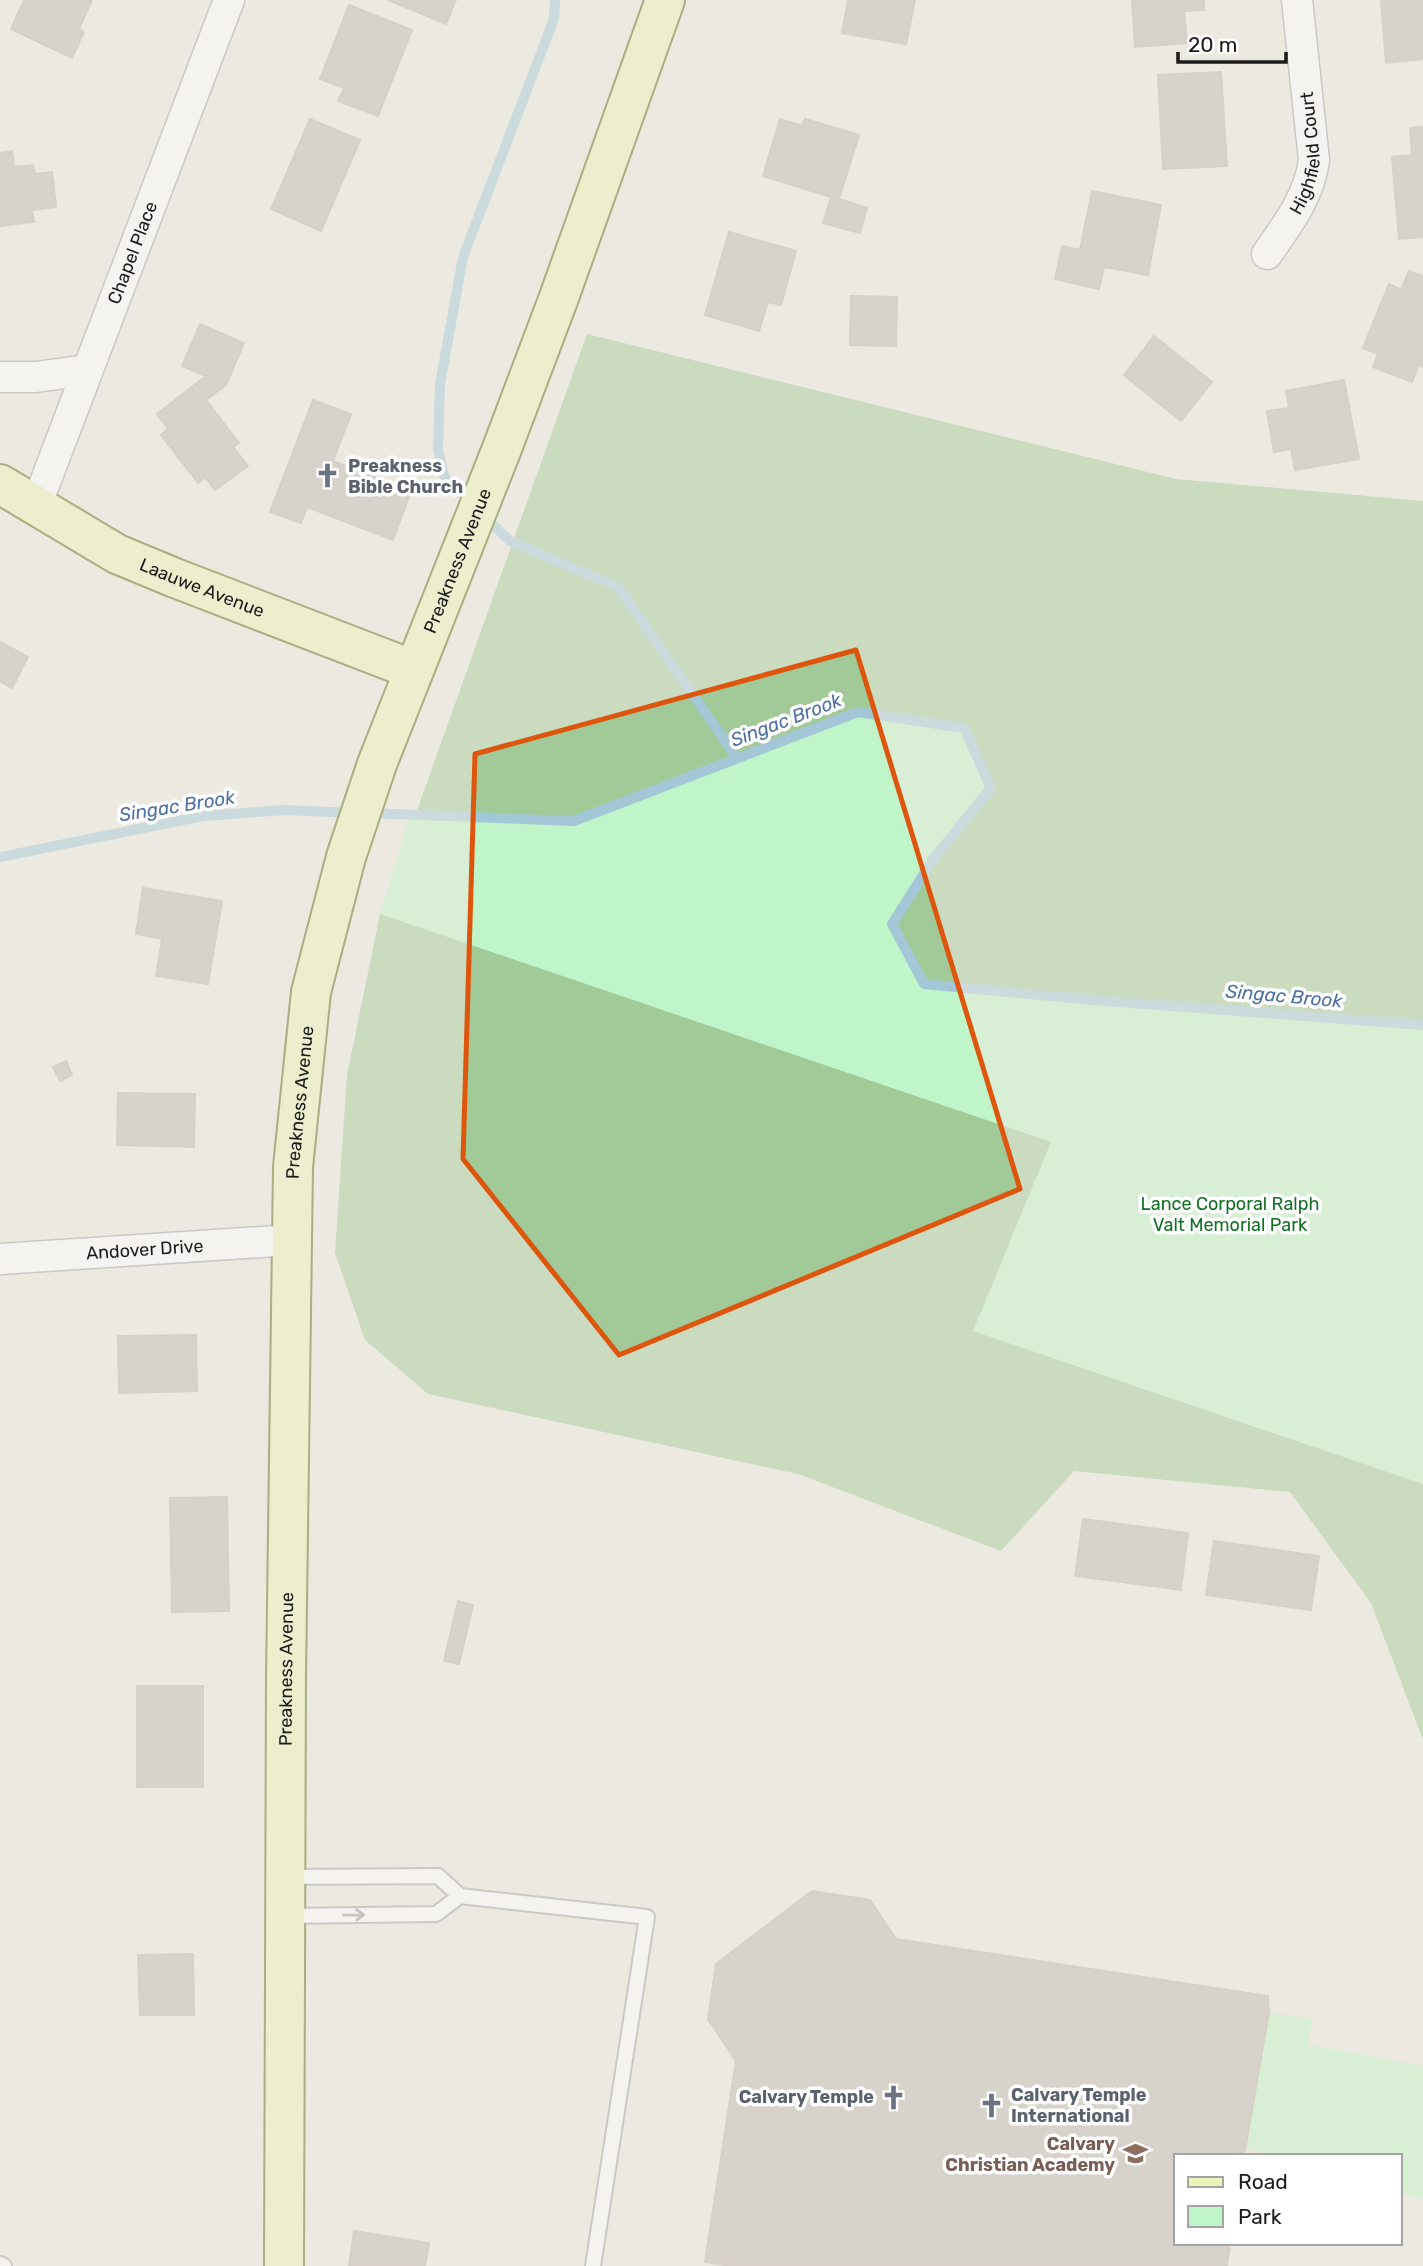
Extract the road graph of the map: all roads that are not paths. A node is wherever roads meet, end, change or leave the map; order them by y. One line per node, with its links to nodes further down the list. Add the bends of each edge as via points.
1 (229, 0): 5 (street, Chapel Place)
2 (665, 0): 9 (main road, Preakness Avenue, via 563,287)
3 (1297, 0): 4 (street, Highfield Court, via 1314,160 1298,210)
4 (1267, 254)
5 (87, 370): 6 (street); 8 (street, Chapel Place)
6 (0, 377)
7 (1, 483): 8 (main road, Laauwe Avenue)
8 (36, 506): 9 (main road, Laauwe Avenue, via 117,554)
9 (414, 670): 10 (main road, Preakness Avenue, via 354,831 311,992 293,1167)
10 (292, 1240): 11 (street, Andover Drive); 12 (main road, Preakness Avenue)
11 (0, 1259)
12 (286, 1877): 13 (lane, via 438,1876); 14 (main road, Preakness Avenue)
13 (460, 1896): 14 (lane, one-way to 13, via 436,1914); 16 (lane, via 647,1917)
14 (285, 1916): 15 (main road, Preakness Avenue)
15 (284, 2266)
16 (593, 2266)

